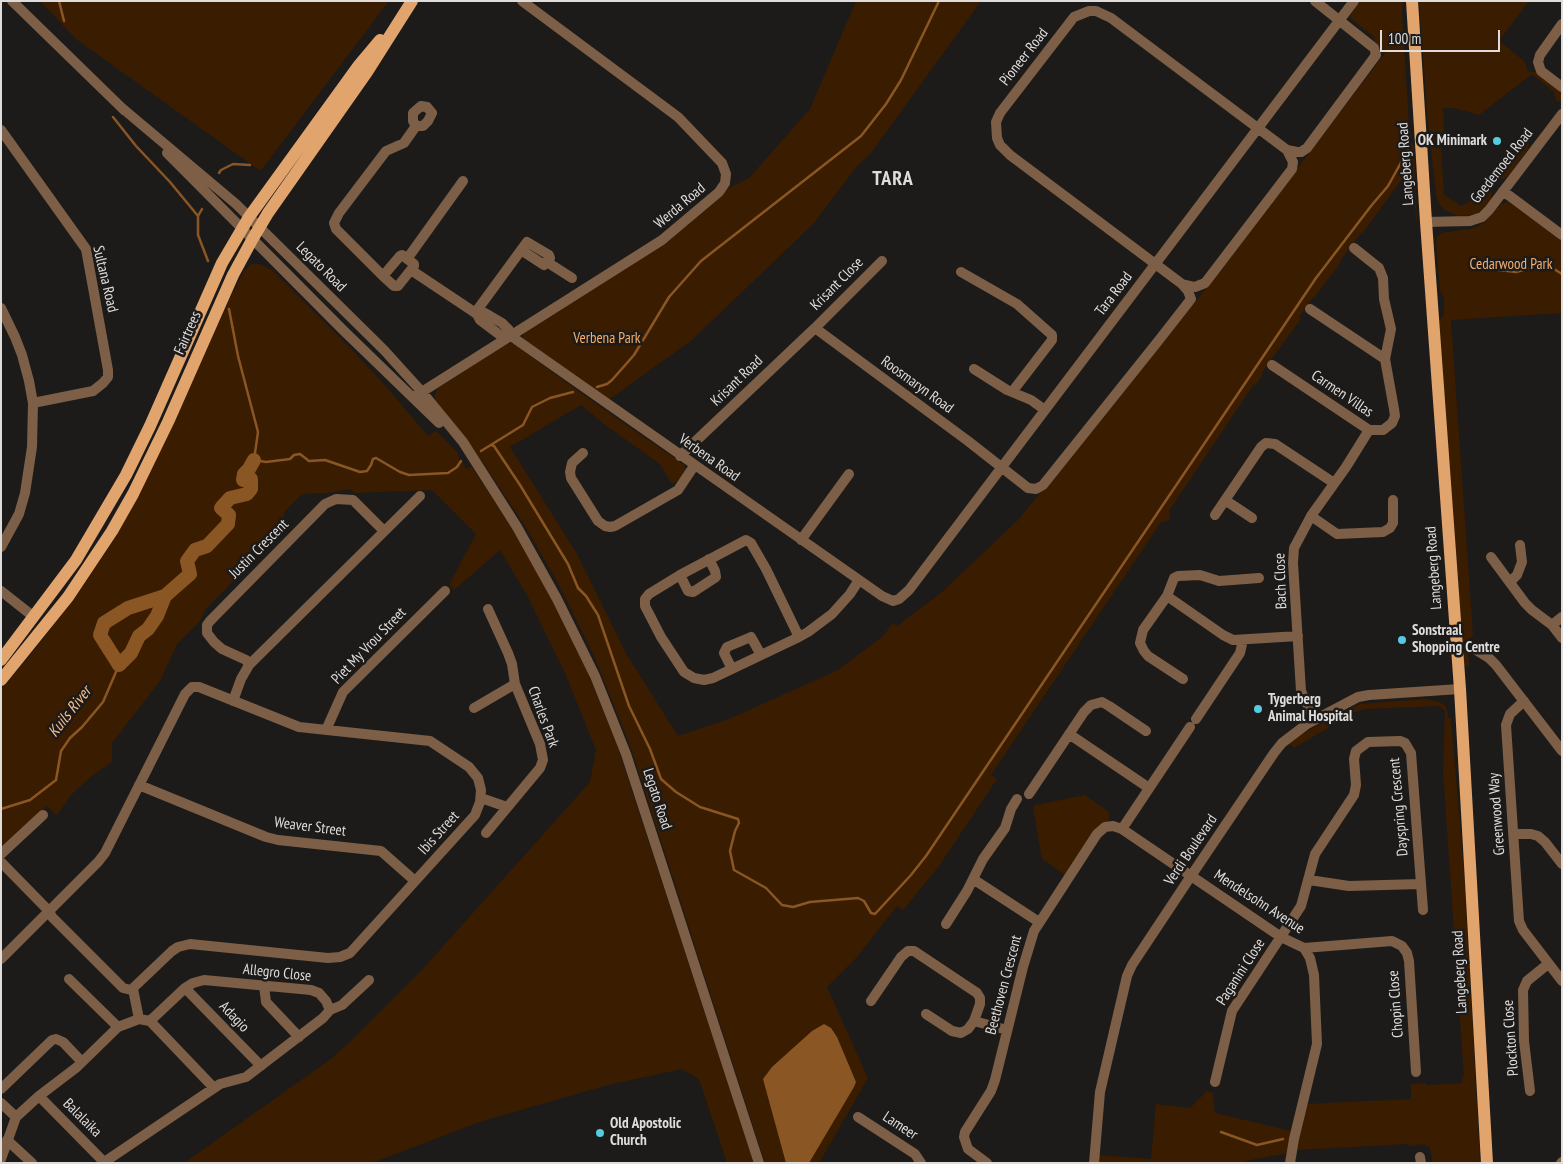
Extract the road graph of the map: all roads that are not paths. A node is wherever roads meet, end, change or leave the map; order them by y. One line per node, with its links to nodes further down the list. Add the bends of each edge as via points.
1 (12, 1): 9 (street, Legato Road)
2 (522, 1): 36 (street, Werda Road, via 678,118 720,160 726,178 719,192 668,236)
3 (1315, 1): 6 (street)
4 (1354, 1): 6 (street, Tara Road)
5 (1412, 1): 18 (main road, Langeberg Road)
6 (1340, 20): 12 (street, Tara Road); 14 (street, via 1374,48 1376,55 1307,148 1301,152)
7 (1562, 24): 8 (street, via 1538,62 1542,71)
8 (1562, 86)
9 (122, 108): 17 (street, Legato Road); 20 (street, Legato Road)
10 (1562, 114): 16 (street, Goedemoed Road)
11 (416, 126): 29 (street, via 404,143 386,151 334,223 336,229)
12 (1258, 128): 14 (street, Pioneer Road); 26 (street, Tara Road); 26 (street, Pioneer Road, via 1112,18 1096,11 1074,17 1000,113 996,130 1004,149)
13 (1, 130): 42 (street, Sultana Road, via 86,249 108,370 108,377 93,391)
14 (1287, 150): 31 (street, via 1293,162 1292,169 1205,283 1195,287)
15 (463, 181): 24 (street)
16 (1503, 191): 18 (street, Goedemoed Road, via 1485,214 1476,219); 21 (street)
17 (249, 217): 19 (street, Legato Road); 19 (main road, Fairtrees, via 359,66 412,1 368,72); 20 (main road, Fairtrees)
18 (1426, 222): 87 (main road, Langeberg Road)
19 (260, 227): 22 (main road, Fairtrees); 41 (street, Legato Road, via 384,350)
20 (242, 230): 22 (street, Legato Road); 72 (main road, Fairtrees, via 222,263 126,475 76,560)
21 (1562, 235)
22 (252, 240): 41 (street, Legato Road, via 343,330); 85 (main road, Fairtrees, via 232,275 133,494 68,597)
23 (1354, 248): 37 (street, Carmen Villas, via 1378,268 1383,278 1391,329)
24 (408, 259): 27 (street, via 414,264); 29 (street, via 400,256)
25 (882, 261): 35 (street, Krisant Close)
26 (1156, 263): 31 (street, Pioneer Road); 43 (street, Tara Road)
27 (411, 270): 29 (street, via 397,286); 34 (street, Verbena Road)
28 (961, 272): 40 (street, via 1017,304 1052,335 1052,340)
29 (383, 276)
30 (572, 278): 34 (street, via 547,262 549,255 528,242)
31 (1182, 284): 48 (street, Roosmaryn Road, via 1188,291 1189,302 1043,484 1036,489 1028,488)
32 (1, 308): 42 (street, via 16,336 30,380)
33 (1310, 309): 37 (street)
34 (476, 314): 36 (street, Verbena Road, via 500,335)
35 (814, 328): 46 (street, Krisant Road); 48 (street, Roosmaryn Road)
36 (511, 336): 41 (street, Werda Road); 46 (street, Verbena Road)
37 (1385, 359): 44 (street, Carmen Villas, via 1394,420 1383,430)
38 (1272, 365): 44 (street, Carmen Villas)
39 (974, 369): 40 (street)
40 (1012, 392): 43 (street)
41 (418, 394): 154 (street, Legato Road, via 463,442 517,527 557,598 595,676 623,745)
42 (33, 403): 60 (street, via 32,447 25,493 19,514)
43 (1045, 410): 48 (street, Tara Road)
44 (1369, 430): 50 (street, Bach Close)
45 (583, 453): 47 (street, via 572,463 571,478 598,521 610,527 678,490)
46 (680, 456): 47 (street, Verbena Road)
47 (694, 466): 58 (street, Verbena Road)
48 (1002, 466): 70 (street, Tara Road, via 909,590)
49 (849, 474): 58 (street)
50 (1334, 483): 52 (street, via 1269,442 1261,447); 55 (street, Bach Close)
51 (420, 496): 57 (street)
52 (1225, 500): 54 (street); 56 (street)
53 (1393, 500): 55 (street, via 1393,523 1383,532 1337,534)
54 (1215, 515)
55 (1311, 516): 75 (street, Bach Close, via 1293,553)
56 (1252, 518)
57 (384, 531): 82 (street); 82 (street, Justin Crescent, via 353,500 331,500 325,504 207,625 207,633 214,642)
58 (801, 540): 65 (street, Verbena Road)
59 (1520, 545): 66 (street, via 1522,562)
60 (1, 547)
61 (1491, 557): 66 (street)
62 (709, 559): 63 (street); 63 (street, via 716,577 692,592 688,591); 76 (street, via 743,540 751,543)
63 (680, 575): 83 (street, via 645,599 645,606 661,637 684,672 694,678 713,678)
64 (1258, 578): 69 (street, via 1219,581 1200,575 1178,576)
65 (859, 580): 70 (street, Verbena Road); 76 (street, via 832,614)
66 (1510, 582): 74 (street, via 1532,610)
67 (1, 591): 72 (street)
68 (445, 591): 92 (street, Piet My Vrou Street, via 343,692)
69 (1167, 596): 78 (street, via 1229,638); 84 (street, via 1143,630 1140,643 1148,656)
70 (894, 600)
71 (488, 609): 86 (street, Charles Park, via 512,664)
72 (34, 617): 81 (main road, Fairtrees)
73 (1562, 617): 74 (street)
74 (1552, 625): 77 (street)
75 (1298, 636): 78 (street); 91 (street, Bach Close, via 1302,691)
76 (799, 637): 80 (street)
77 (1562, 638)
78 (1243, 640): 97 (street, via 1240,653)
79 (1476, 650): 89 (street, via 1492,661)
80 (761, 655): 83 (street); 83 (street, via 751,637 727,647 724,653)
81 (1, 660)
82 (249, 664): 88 (street)
83 (732, 669)
84 (1183, 679)
85 (1, 680)
86 (515, 684): 90 (street, Charles Park); 101 (street, Charles Park, via 540,744 543,760)
87 (1460, 689): 91 (street, Verdi Boulevard, via 1358,697); 159 (main road, Langeberg Road)
88 (233, 701): 92 (street, via 299,727); 96 (street, via 199,687 187,690)
89 (1524, 701): 95 (street); 105 (street, Greenwood Way, via 1510,714 1506,725)
90 (474, 708)
91 (1314, 719): 109 (street, Verdi Boulevard, via 1274,753)
92 (326, 730): 99 (street, via 430,741 470,767 478,778)
93 (1146, 731): 94 (street, via 1098,702 1088,707)
94 (1069, 734): 97 (street); 98 (street)
95 (1562, 750)
96 (140, 785): 112 (street, Weaver Street, via 266,837 381,851); 115 (street, via 98,862)
97 (1149, 788): 103 (street)
98 (1029, 794)
99 (481, 798): 101 (street); 112 (street, Ibis Street, via 475,815)
100 (1017, 799): 110 (street, via 1005,828)
101 (507, 807): 104 (street, Charles Park)
102 (43, 815): 106 (street)
103 (1122, 829): 109 (street); 116 (street, Beethoven Crescent, via 1109,826 1099,831)
104 (486, 833)
105 (1514, 834): 108 (street, via 1538,836); 123 (street, Greenwood Way, via 1519,921)
106 (1, 854)
107 (1, 862): 115 (street)
108 (1562, 864)
109 (1191, 876): 118 (street, Mendelsohn Avenue); 157 (street, Verdi Boulevard, via 1127,976 1100,1092)
110 (973, 879): 116 (street); 117 (street)
111 (1309, 880): 113 (street, via 1349,886); 113 (street, Dayspring Crescent, via 1315,854 1354,795 1356,751 1368,742 1400,741 1408,747 1413,761); 118 (street, Dayspring Crescent, via 1301,906)
112 (415, 881): 129 (street, Ibis Street, via 346,955 328,958 190,944 172,951)
113 (1420, 884): 114 (street, Dayspring Crescent)
114 (1423, 910)
115 (49, 912): 121 (street); 129 (street, via 123,988)
116 (1039, 922): 137 (street, Beethoven Crescent, via 1028,950)
117 (946, 924)
118 (1281, 937): 120 (street, Mendelsohn Avenue); 142 (street, Paganini Close, via 1232,1011)
119 (1325, 946): 120 (street, Chopin Close); 122 (street); 141 (street, Chopin Close, via 1392,941 1405,950 1409,961)
120 (1304, 948): 122 (street, Mendelsohn Avenue)
121 (1, 959)
122 (1312, 964): 158 (street, Mendelsohn Avenue, via 1317,1044)
123 (1548, 964): 126 (street, Greenwood Way); 145 (street, Plockton Close, via 1527,981 1523,990 1524,1041)
124 (69, 979): 136 (street)
125 (369, 980): 131 (street, via 342,1005)
126 (1562, 981)
127 (264, 986): 128 (street, Allegro Close, via 204,980); 131 (street, Allegro Close, via 316,992); 138 (street, via 266,1002)
128 (185, 988): 134 (street, Allegro Close); 140 (street, Adagio)
129 (133, 989): 133 (street)
130 (871, 1000): 135 (street, via 902,956 911,951 977,993 980,1004)
131 (330, 1010): 138 (street)
132 (926, 1014): 135 (street, via 956,1033 964,1032)
133 (139, 1019): 134 (street); 136 (street)
134 (150, 1021): 143 (street)
135 (974, 1021): 137 (street)
136 (118, 1027): 139 (street)
137 (1007, 1030): 156 (street, Beethoven Crescent, via 994,1085 964,1137 968,1149)
138 (299, 1037): 140 (street)
139 (82, 1062): 144 (street, via 63,1042 52,1040); 146 (street)
140 (261, 1066): 143 (street, via 242,1080 224,1082)
141 (1416, 1072)
142 (1215, 1082)
143 (214, 1088): 152 (street)
144 (1, 1090)
145 (1530, 1091)
146 (39, 1096): 149 (street); 152 (street, Balalaika)
147 (1, 1102): 149 (street)
148 (858, 1117): 155 (street, Lameer, via 915,1154)
149 (16, 1118): 150 (street)
150 (7, 1140): 151 (street); 153 (street)
151 (1, 1159)
152 (103, 1162)
153 (32, 1163)
154 (759, 1163)
155 (921, 1163)
156 (987, 1163)
157 (1094, 1163)
158 (1290, 1163)
159 (1487, 1163)

